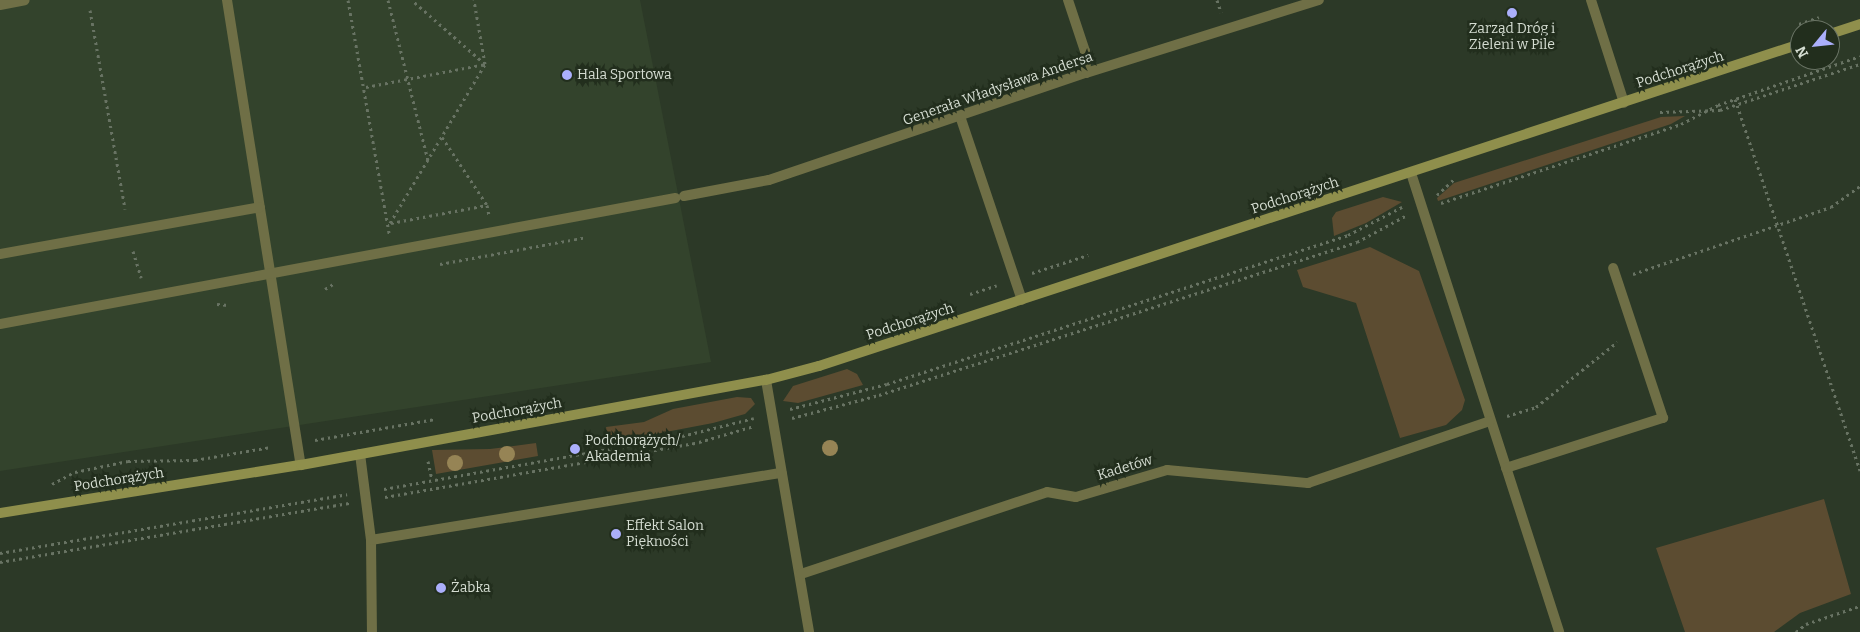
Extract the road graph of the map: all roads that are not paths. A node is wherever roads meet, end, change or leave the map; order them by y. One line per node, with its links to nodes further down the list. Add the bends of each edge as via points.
1 (25, 0): 6 (street)
2 (227, 0): 14 (street)
3 (1068, 0): 10 (street, via 1085,51)
4 (1319, 0): 10 (street, Generała Władysława Andersa)
5 (1591, 0): 11 (street)
6 (0, 5)
7 (1860, 24): 8 (street)
8 (1840, 31)
9 (1790, 47): 11 (street, Podchorążych)
10 (1086, 73): 12 (street, Generała Władysława Andersa)
11 (1624, 103): 13 (street, Podchorążych)
12 (960, 116): 17 (street, Generała Władysława Andersa, via 768,180); 18 (street)
13 (1411, 173): 18 (street, Podchorążych); 21 (street)
14 (260, 207): 15 (street); 17 (street)
15 (0, 254)
16 (1613, 268): 24 (street, via 1663,418)
17 (271, 274): 19 (street, Generała Władysława Andersa); 23 (street)
18 (1022, 300): 20 (street, Podchorążych)
19 (0, 324)
20 (766, 380): 22 (street, Podchorążych); 25 (street)
21 (1490, 421): 24 (street); 28 (street, Kadetów, via 1308,483 1167,470 1076,497 1047,492)
22 (360, 454): 23 (street, Podchorążych); 27 (street)
23 (301, 465): 26 (street, Podchorążych)
24 (1506, 468): 31 (street)
25 (782, 473): 27 (street); 28 (street)
26 (0, 514)
27 (371, 540): 29 (street)
28 (801, 574): 30 (street)
29 (372, 632)
30 (809, 632)
31 (1559, 632)

